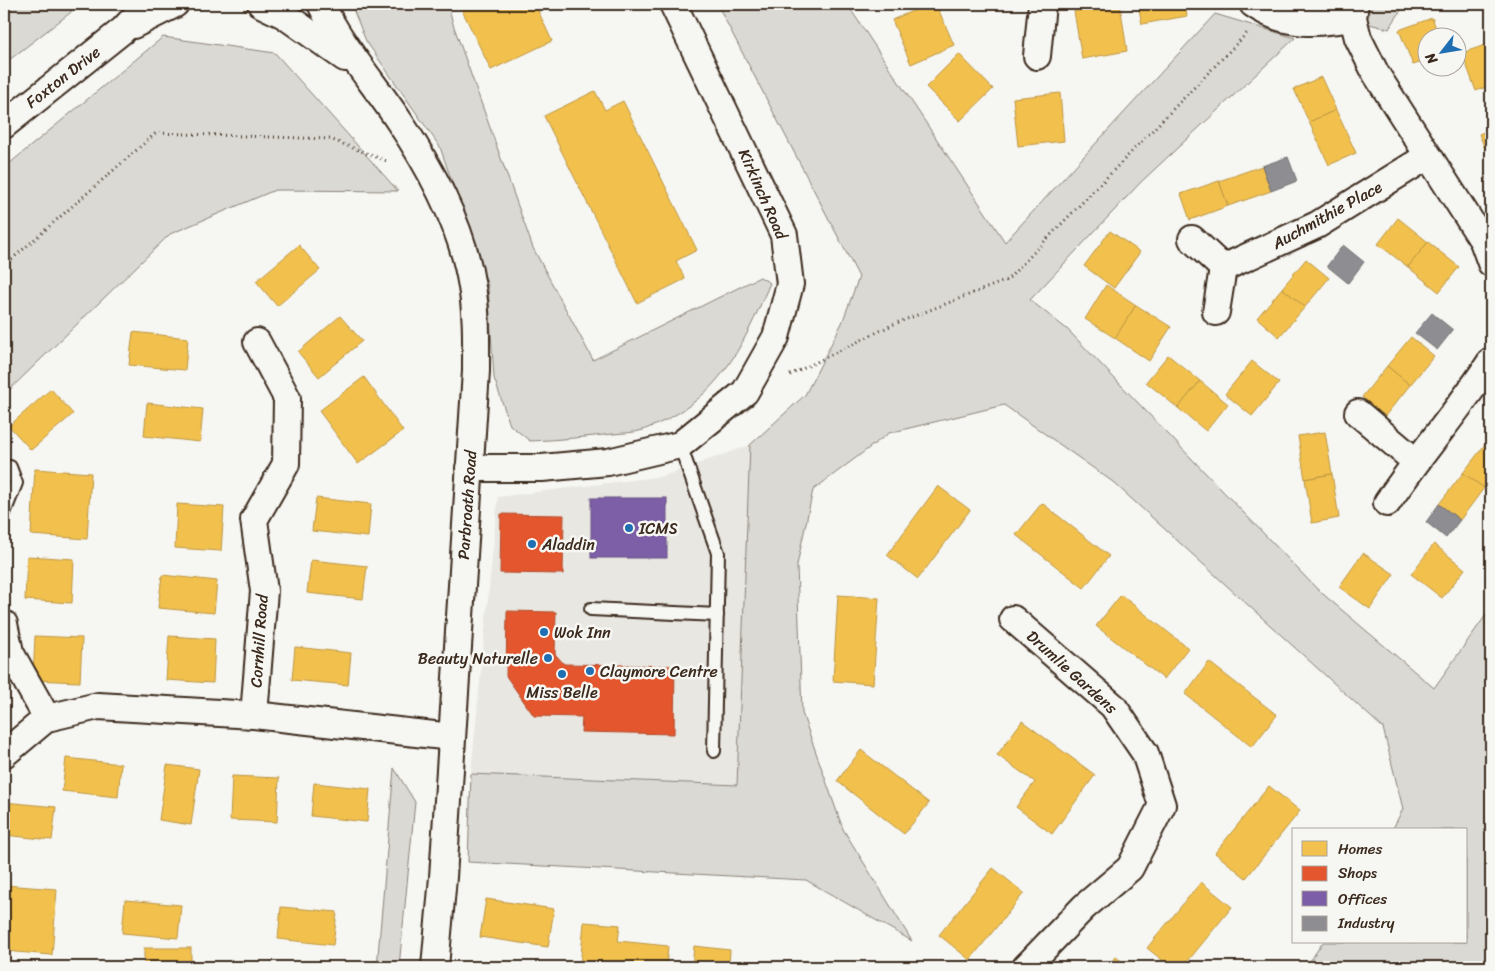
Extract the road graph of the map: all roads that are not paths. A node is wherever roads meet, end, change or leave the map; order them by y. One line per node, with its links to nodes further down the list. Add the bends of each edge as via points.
1 (147, 4): 9 (street, Foxton Drive)
2 (175, 4): 9 (street, Foxton Drive)
3 (261, 4): 11 (street, Parbroath Road, via 284,14)
4 (322, 4): 11 (street, Parbroath Road, via 334,29)
5 (673, 4): 21 (street, Kirkinch Road, via 784,235 790,284 776,337 745,392)
6 (1042, 4): 10 (street)
7 (1260, 9): 8 (street, via 1295,22 1323,23)
8 (1354, 11): 13 (street, via 1358,38 1376,74)
9 (123, 30): 12 (street, Foxton Drive)
10 (1037, 56)
11 (362, 70): 24 (street, Parbroath Road, via 400,122 434,178 459,235 472,286 477,327)
12 (4, 125)
13 (1428, 156): 15 (street, via 1483,241); 16 (street, Auchmithie Place, via 1316,225)
14 (1192, 239): 16 (street)
15 (1491, 263)
16 (1223, 268): 17 (street)
17 (1216, 312)
18 (257, 342): 31 (street, Cornhill Road, via 287,398 286,464 254,520 264,592)
19 (1491, 361): 22 (street)
20 (1358, 413): 22 (street)
21 (680, 445): 24 (street, Kirkinch Road, via 608,462 542,468); 28 (lane, via 718,553)
22 (1415, 461): 25 (street)
23 (10, 467): 26 (lane, via 16,483)
24 (469, 468): 33 (street, Parbroath Road)
25 (1387, 503)
26 (4, 513)
27 (591, 609): 28 (lane)
28 (717, 615): 34 (lane)
29 (1013, 619): 37 (street, Drumlie Gardens, via 1113,706 1145,752 1162,805 1130,868 1084,907)
30 (4, 624): 32 (street, via 10,652)
31 (254, 715): 32 (street, via 98,706); 33 (street)
32 (47, 718): 35 (street)
33 (452, 738): 36 (street, Parbroath Road, via 444,877)
34 (714, 751)
35 (4, 754)
36 (434, 967)
37 (1026, 967)

